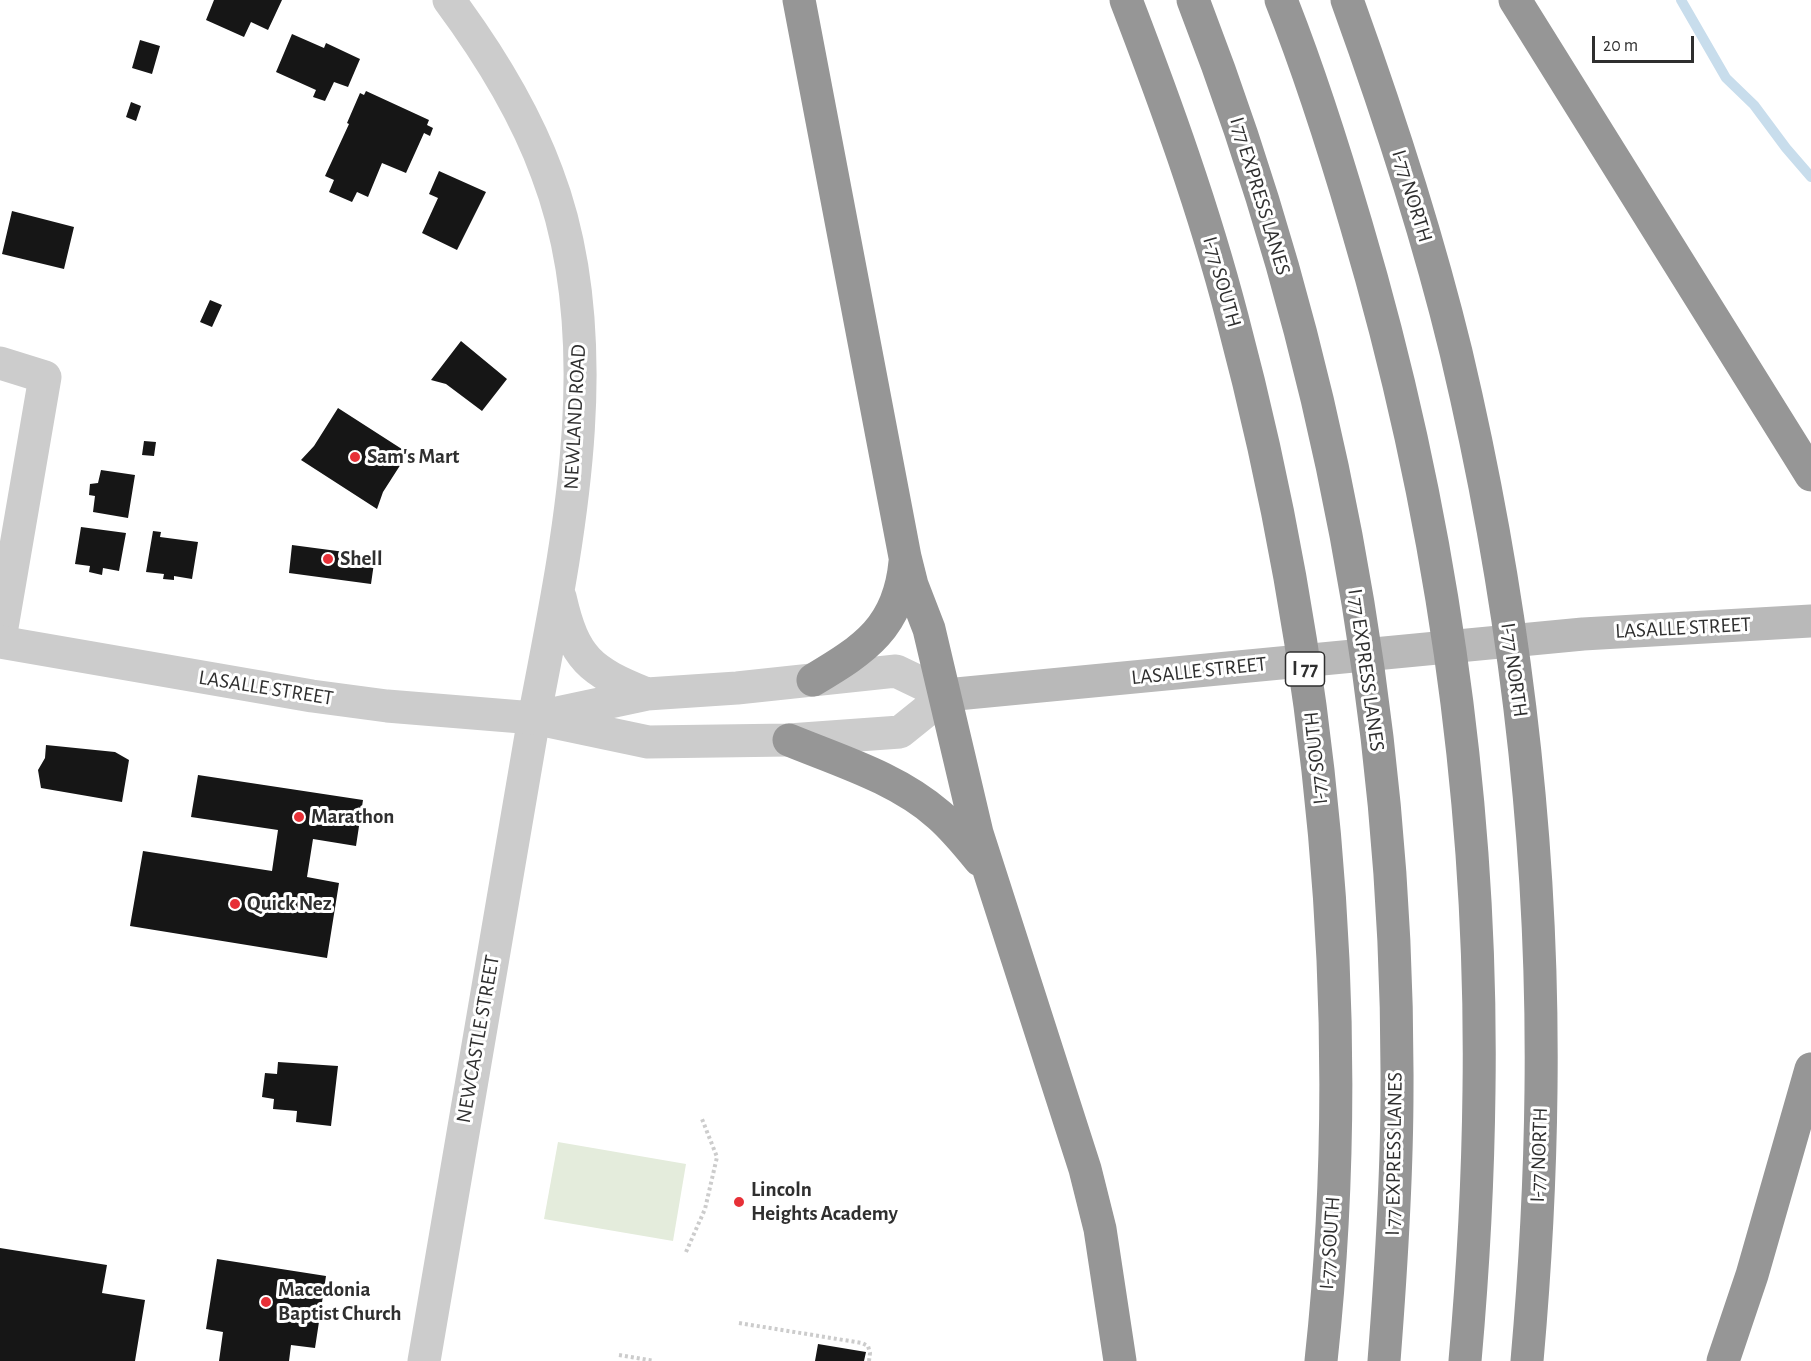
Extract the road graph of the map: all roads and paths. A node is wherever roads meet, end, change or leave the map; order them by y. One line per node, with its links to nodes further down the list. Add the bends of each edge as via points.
1 (449, 0): 11 (street, NEWLAND ROAD, via 505,82 528,127 548,174 572,269 581,384 577,447)
2 (800, 0): 10 (highway)
3 (1126, 0): 29 (highway, I-77 SOUTH / I 77, via 1179,142 1232,316 1272,486 1304,665 1324,831 1334,1002 1334,1176)
4 (1193, 0): 30 (highway, I 77 EXPRESS LANES, via 1238,122 1292,300 1333,474 1366,656 1386,826 1396,1000 1396,1177)
5 (1281, 0): 31 (highway, via 1316,96 1372,278 1415,456 1448,644 1468,819 1478,998 1477,1180)
6 (1347, 0): 32 (highway, I-77 NORTH, via 1404,166 1456,353 1494,536 1511,646 1530,813 1540,996 1539,1182)
7 (1515, 0): 9 (highway)
8 (0, 363): 13 (street, via 45,377)
9 (1811, 475)
10 (905, 557): 14 (highway, via 899,594 886,622 851,657); 16 (highway)
11 (558, 586): 15 (street, via 565,621 584,657 606,676); 17 (street, NEWLAND ROAD)
12 (1811, 621): 16 (main road, LASALLE STREET, via 1583,634)
13 (0, 640): 17 (street, LASALLE STREET, via 344,700)
14 (813, 680): 15 (street, LASALLE STREET); 16 (street, LASALLE STREET, via 896,672)
15 (647, 694): 17 (street, LASALLE STREET)
16 (946, 695): 18 (street, LASALLE STREET, via 900,732); 19 (highway)
17 (534, 718): 18 (street, LASALLE STREET, via 648,742); 25 (street, NEWCASTLE STREET)
18 (789, 740): 19 (highway, via 890,782 921,801 956,831)
19 (988, 869): 28 (highway, via 1085,1169 1100,1229)
20 (1811, 1069): 33 (highway)
21 (702, 1119): 22 (path, via 717,1156 705,1209)
22 (686, 1252)
23 (739, 1323): 27 (path, via 862,1343 868,1346)
24 (619, 1355): 26 (path)
25 (424, 1361)
26 (654, 1361)
27 (869, 1361)
28 (1120, 1361)
29 (1321, 1361)
30 (1384, 1361)
31 (1465, 1361)
32 (1527, 1361)
33 (1723, 1361)

